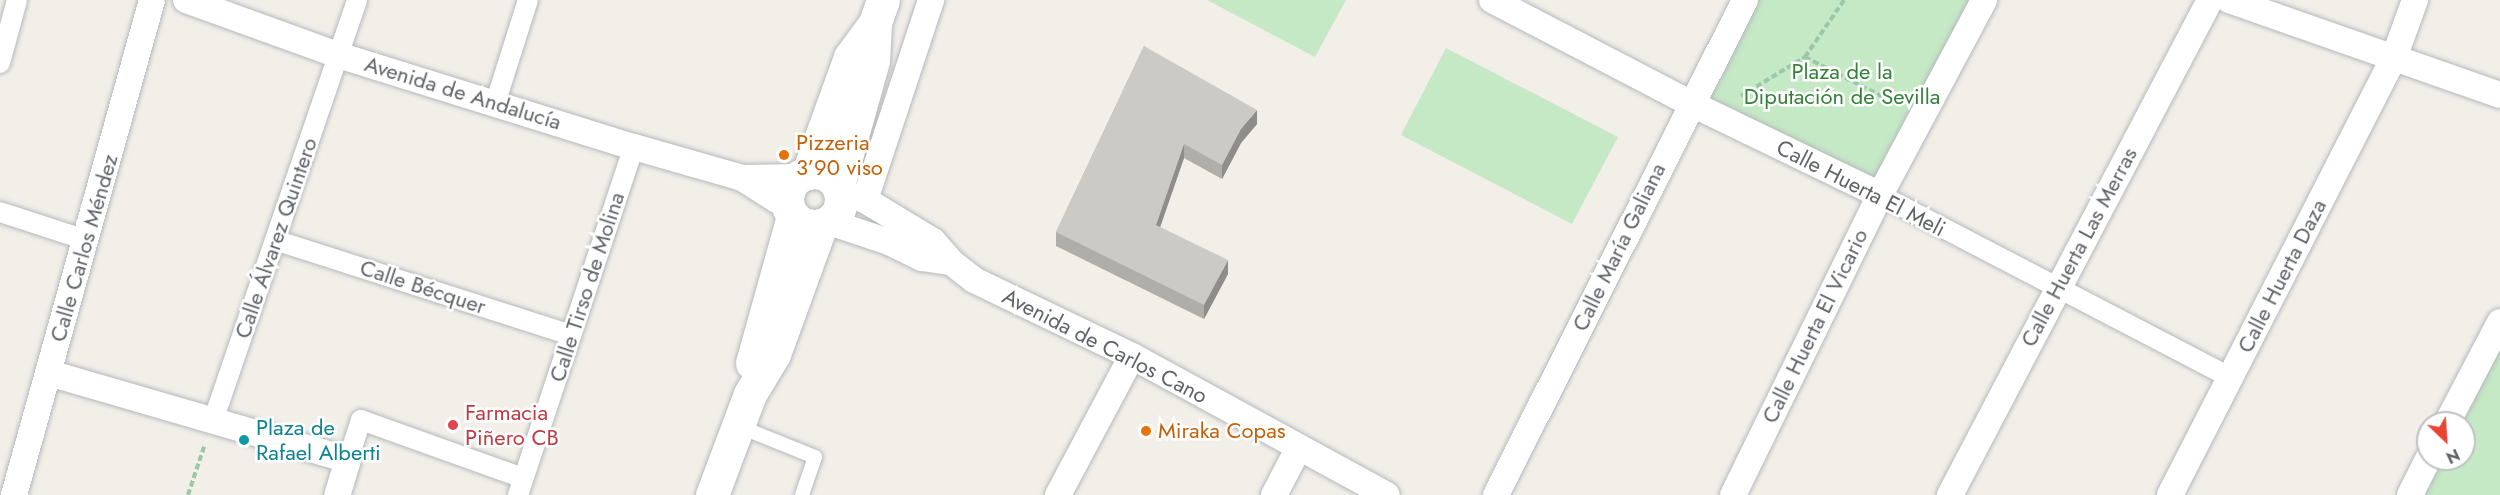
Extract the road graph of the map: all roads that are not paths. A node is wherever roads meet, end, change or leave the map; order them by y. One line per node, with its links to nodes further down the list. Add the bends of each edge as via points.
1 (17, 0): 16 (street)
2 (152, 0): 26 (street, Calle Carlos Méndez)
3 (186, 0): 14 (street, Avenida de Andalucía)
4 (357, 0): 14 (street, Calle Álvarez Quintero)
5 (528, 0): 18 (street)
6 (931, 0): 24 (street)
7 (1492, 0): 19 (street, Calle Huerta El Meli)
8 (1745, 0): 19 (street, Calle María Galiana)
9 (1984, 0): 23 (street, Calle Huerta El Vicario)
10 (2210, 0): 29 (street, Calle Huerta Las Merras)
11 (2229, 0): 15 (street)
12 (2415, 0): 15 (street, Calle Huerta Daza)
13 (880, 6): 21 (street, via 850,57); 24 (street, via 873,61)
14 (339, 55): 18 (street, Avenida de Andalucía); 27 (street, Calle Álvarez Quintero)
15 (2394, 58): 17 (street); 34 (street, Calle Huerta Daza)
16 (0, 63)
17 (2500, 95)
18 (495, 104): 20 (street, Avenida de Andalucía)
19 (1701, 108): 23 (street, Calle Huerta El Meli); 49 (street, Calle María Galiana)
20 (634, 147): 22 (street, Avenida de Andalucía); 31 (street, Calle Tirso de Molina)
21 (804, 175): 22 (street, Avenida de Andalucía); 24 (street, via 825,174)
22 (742, 178): 24 (street, Avenida de Andalucía)
23 (1880, 195): 29 (street, Calle Huerta El Meli); 50 (street, Calle Huerta El Vicario)
24 (825, 207): 28 (street, Avenida de Carlos Cano, via 922,258); 28 (street, Avenida de Carlos Cano, via 933,241); 37 (street, via 774,354 750,394)
25 (0, 212): 26 (street)
26 (86, 240): 33 (street, Calle Carlos Méndez)
27 (275, 240): 31 (street, Calle Bécquer); 36 (street, Calle Álvarez Quintero)
28 (951, 262): 32 (street, Avenida de Carlos Cano, via 974,280)
29 (2057, 289): 34 (street, Calle Huerta El Meli); 51 (street, Calle Huerta Las Merras)
30 (2500, 322): 35 (street)
31 (572, 335): 41 (street, Calle Tirso de Molina)
32 (1131, 356): 38 (street, Avenida de Carlos Cano); 46 (street)
33 (49, 373): 36 (street); 43 (street, Calle Carlos Méndez)
34 (2230, 377): 52 (street, Calle Huerta Daza)
35 (2453, 411)
36 (213, 421): 39 (street)
37 (738, 426): 42 (street); 45 (lane, via 815,458)
38 (1298, 449): 47 (street); 48 (street, Avenida de Carlos Cano)
39 (348, 460): 41 (street, via 361,420); 44 (street)
40 (2422, 471): 53 (street)
41 (520, 486)
42 (716, 494)
43 (14, 495)
44 (337, 495)
45 (802, 495)
46 (1058, 495)
47 (1274, 495)
48 (1387, 495)
49 (1496, 495)
50 (1733, 495)
51 (1950, 495)
52 (2170, 495)
53 (2410, 495)

